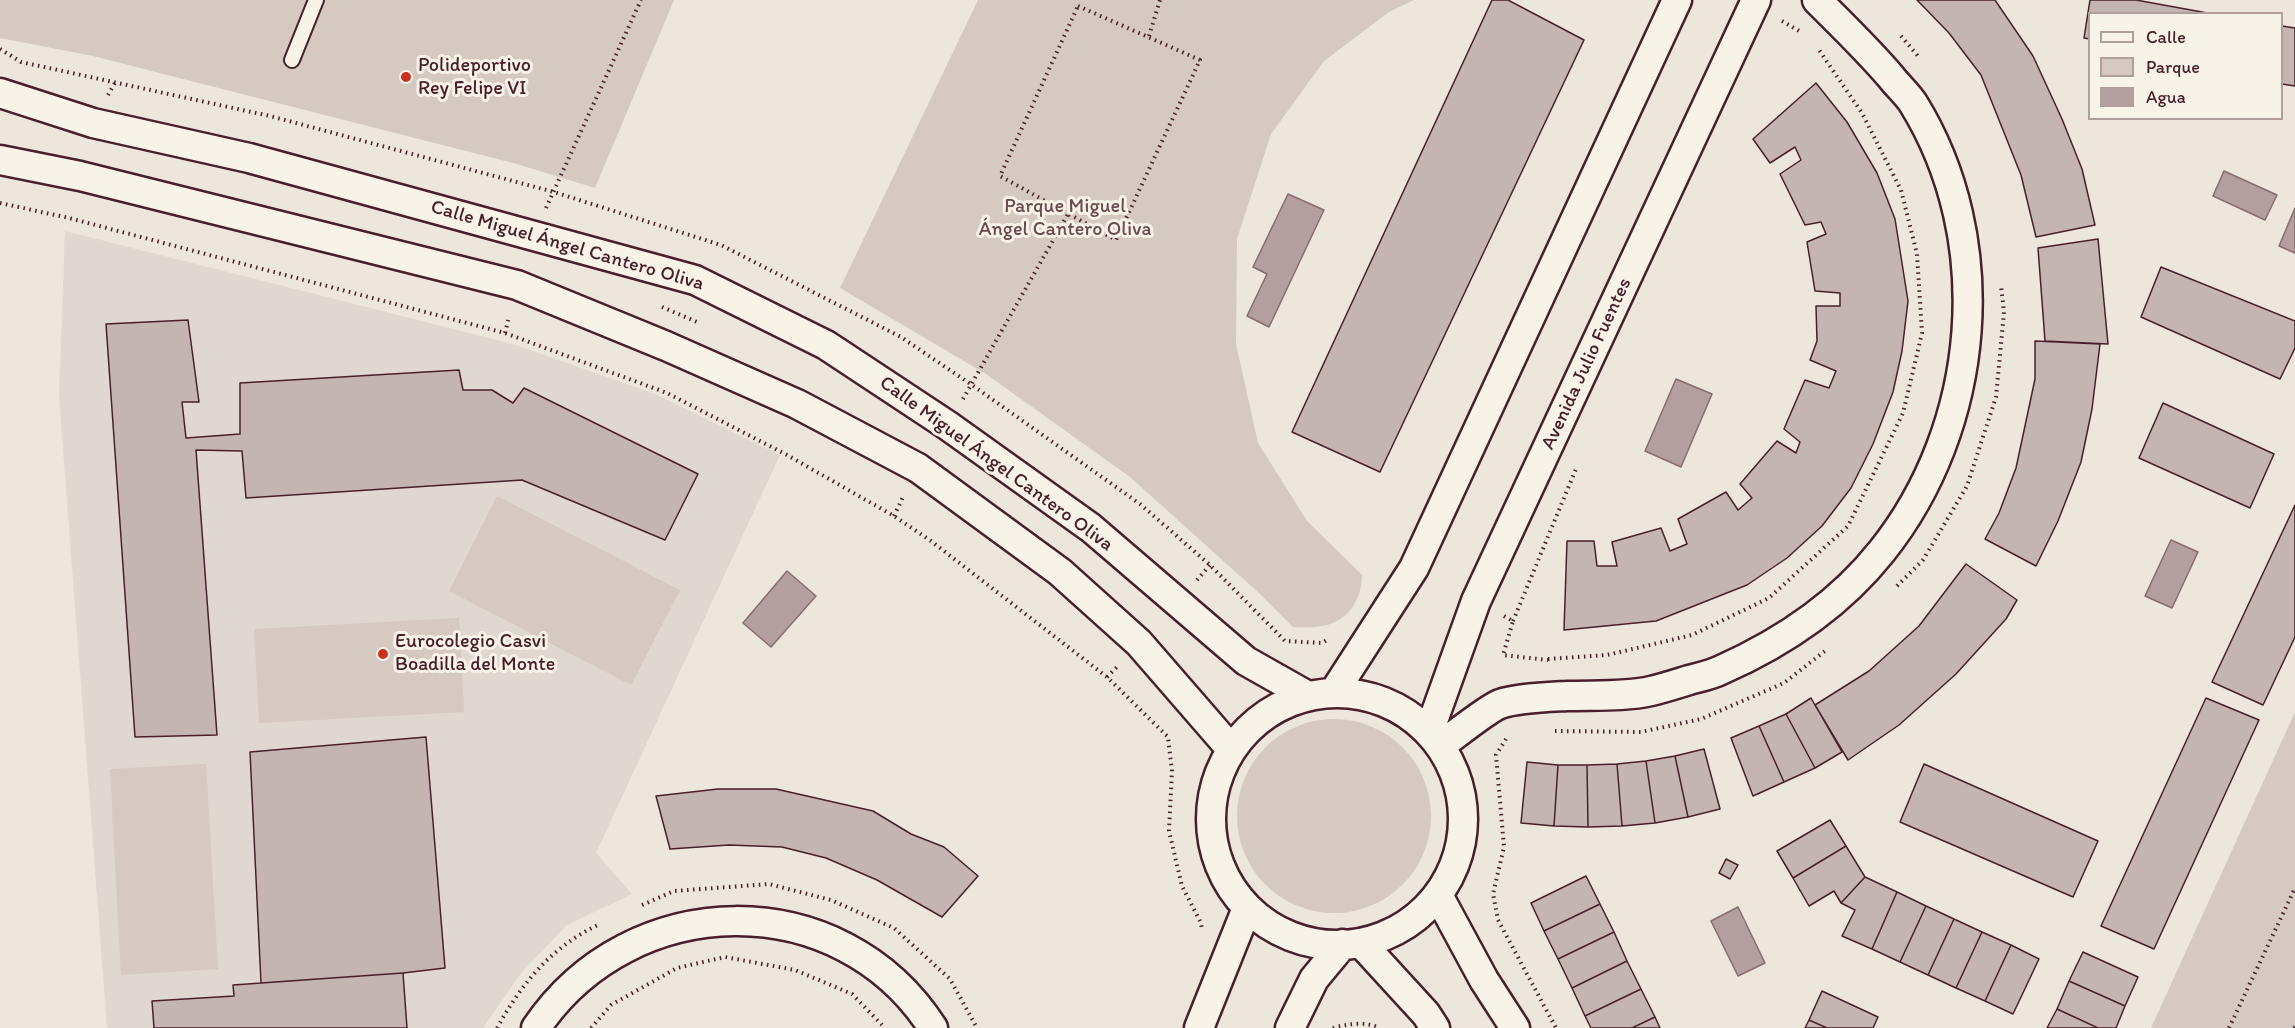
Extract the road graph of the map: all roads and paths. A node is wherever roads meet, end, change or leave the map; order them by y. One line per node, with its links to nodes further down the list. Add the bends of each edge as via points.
1 (316, 0): 11 (lane)
2 (641, 0): 15 (path)
3 (1160, 0): 8 (path)
4 (1677, 0): 31 (street, via 1414,568)
5 (1756, 0): 27 (street, Avenida Julio Fuentes)
6 (1817, 0): 32 (street, via 1912,101 1949,181 1959,219 1968,298 1967,341 1961,382 1942,446 1917,499 1882,552 1835,600 1777,643 1718,672 1649,692)
7 (1896, 31): 12 (path)
8 (1149, 36): 17 (path, via 1200,60 1116,240); 17 (path, via 1078,6 1000,176)
9 (0, 49): 15 (path, via 21,62 270,116)
10 (1820, 51): 30 (path, via 1862,113 1901,190 1917,254 1922,333 1903,413 1848,526 1769,598 1692,635 1607,655)
11 (292, 60)
12 (1925, 66)
13 (0, 93): 18 (street, Calle Miguel Ángel Cantero Oliva, via 93,123 249,158)
14 (0, 160): 20 (street, via 80,176)
15 (554, 192): 18 (path); 22 (path, via 721,244 901,337)
16 (0, 202): 21 (path)
17 (1068, 214): 22 (path)
18 (534, 234): 23 (street, Calle Miguel Ángel Cantero Oliva, via 695,280 826,345)
19 (2000, 279): 26 (path, via 2004,312 1996,397 1967,486 1923,560)
20 (517, 285): 21 (path); 24 (street, via 797,404)
21 (505, 333): 25 (path, via 667,393)
22 (972, 385): 23 (path); 28 (path, via 1140,504 1210,565 1285,641 1322,643)
23 (947, 425): 31 (street, Calle Miguel Ángel Cantero Oliva, via 1091,528 1246,660)
24 (918, 468): 25 (path); 35 (street, via 1078,587 1139,643)
25 (894, 516): 39 (path, via 1107,677 1168,737 1172,771 1169,831 1182,886 1201,923)
26 (1890, 593)
27 (1476, 601): 30 (path, via 1513,621 1503,655); 34 (street, Avenida Julio Fuentes)
28 (1331, 638)
29 (1829, 647): 32 (path, via 1784,683 1701,719 1641,732 1547,731)
30 (1548, 659): 32 (path)
31 (1321, 694): 34 (street, via 1361,695 1386,702 1409,715); 35 (street, via 1264,715)
32 (1547, 698): 34 (street, via 1499,704)
33 (1507, 737): 51 (path, via 1496,754 1504,847 1493,894 1498,920)
34 (1435, 739): 37 (street, via 1458,781 1464,821 1456,860)
35 (1231, 749): 38 (street, via 1216,781 1211,814 1214,849 1227,880)
36 (2295, 888): 52 (path)
37 (1438, 895): 40 (street, via 1416,917 1390,933); 50 (street)
38 (1247, 908): 40 (street, via 1276,929 1308,941); 45 (street)
39 (1202, 940)
40 (1352, 943): 46 (street, via 1314,979); 49 (street, via 1426,1014)
41 (536, 1028): 44 (street, via 594,965 654,934 720,920 788,926 851,950 904,991)
42 (591, 1028): 43 (path, via 611,1005 677,968 725,957 795,970 852,994)
43 (885, 1028)
44 (933, 1028)
45 (1199, 1028)
46 (1290, 1028)
47 (1333, 1028): 48 (path)
48 (1379, 1028)
49 (1435, 1028)
50 (1515, 1028)
51 (1556, 1028)
52 (2229, 1028)

